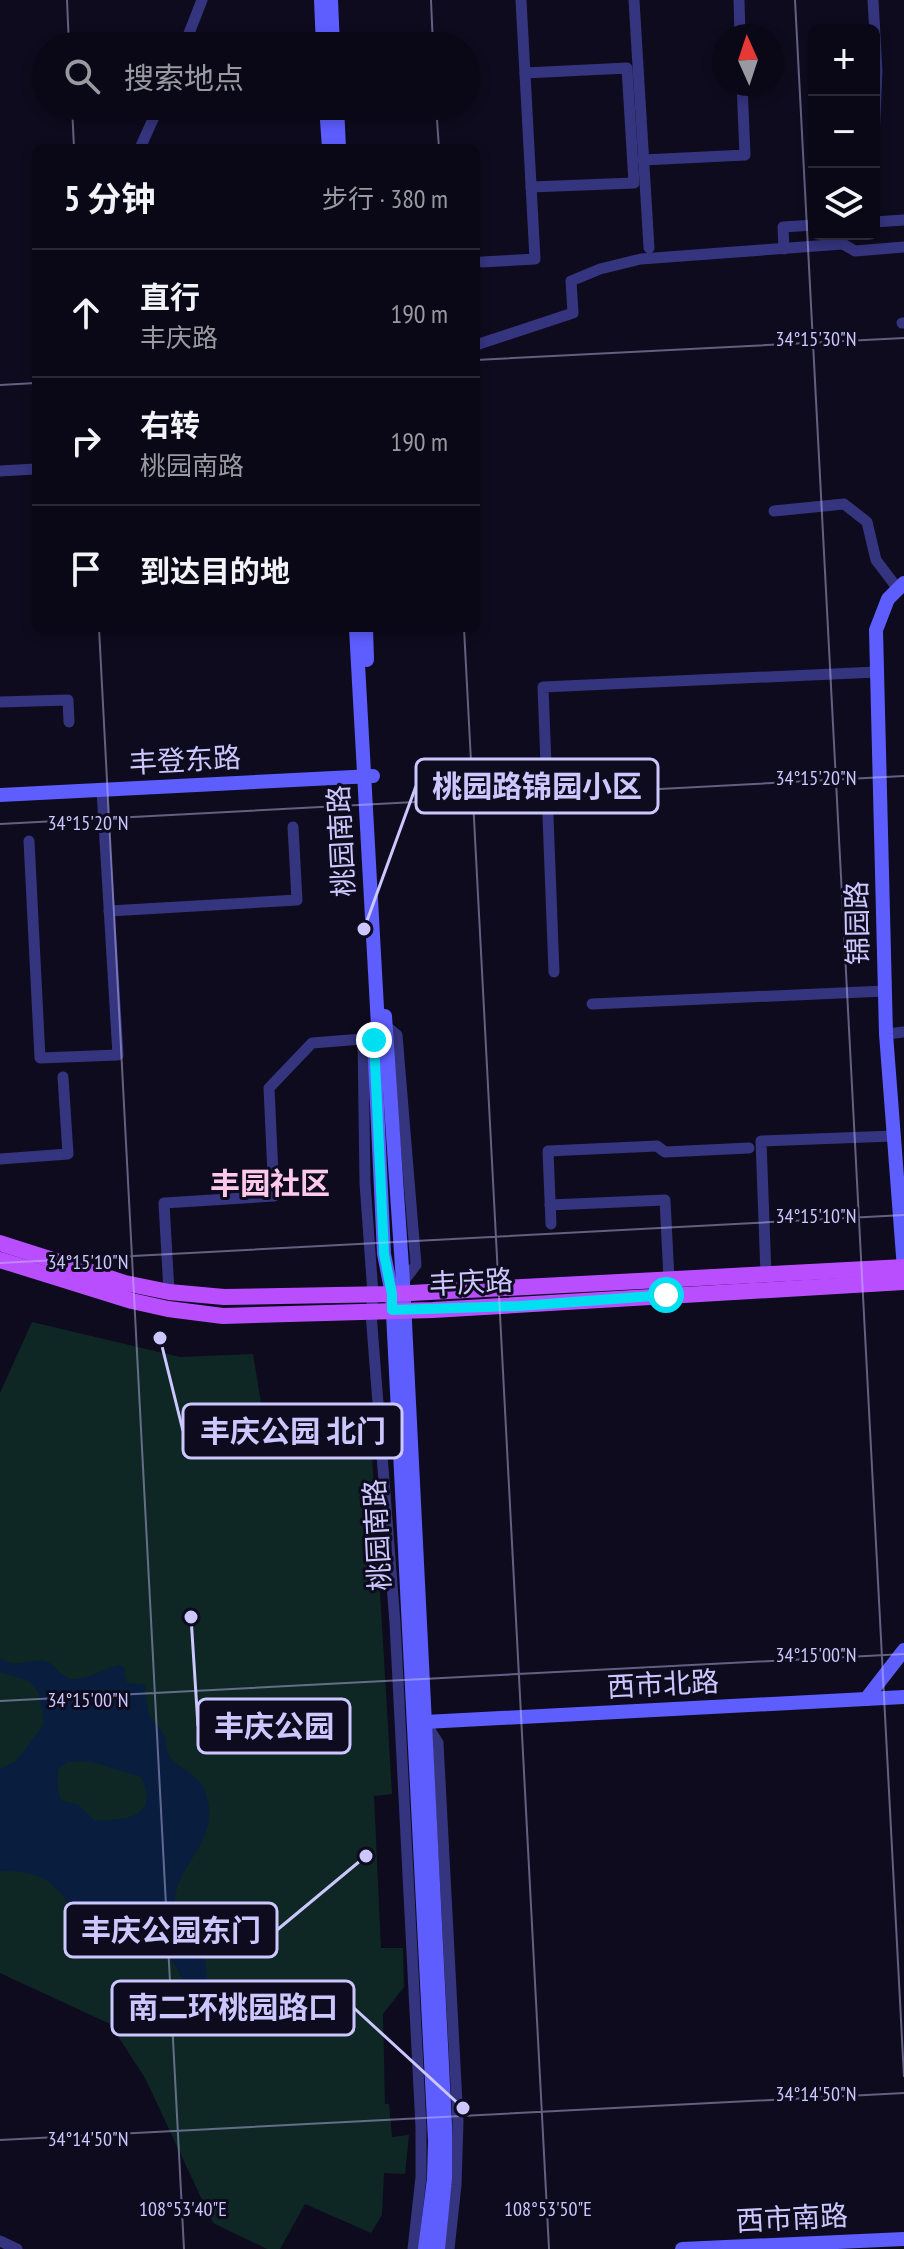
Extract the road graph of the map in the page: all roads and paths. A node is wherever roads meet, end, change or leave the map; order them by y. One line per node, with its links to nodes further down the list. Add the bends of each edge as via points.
1 (202, 0): 9 (street)
2 (321, 0): 10 (main road)
3 (331, 0): 11 (main road)
4 (521, 0): 12 (street)
5 (634, 0): 21 (street)
6 (739, 0): 8 (street)
7 (873, 0): 14 (street)
8 (740, 24)
9 (189, 32)
10 (322, 32)
11 (332, 32)
12 (525, 73): 22 (street); 22 (street, via 627,68 634,183)
13 (743, 96): 21 (street, via 745,155)
14 (876, 96)
15 (153, 120): 18 (street)
16 (327, 120): 19 (main road)
17 (338, 120): 20 (main road)
18 (142, 144)
19 (329, 144)
20 (339, 144)
21 (643, 160): 27 (street)
22 (531, 187): 29 (street, via 535,259)
23 (904, 220): 24 (street)
24 (880, 222)
25 (808, 225): 28 (street, via 783,227)
26 (904, 247): 28 (street, via 855,251 843,244)
27 (649, 248)
28 (784, 249): 30 (street, via 641,259 600,269 571,281 573,313)
29 (482, 262)
30 (480, 344)
31 (32, 469): 32 (street)
32 (0, 471)
33 (774, 511): 34 (street, via 844,504 867,522 876,560)
34 (901, 586): 37 (main road, 锦园路, via 888,599 876,630)
35 (356, 632): 40 (main road, 桃园南路)
36 (366, 632): 40 (main road, 桃园南路)
37 (877, 672): 46 (street, via 543,687); 47 (main road, 锦园路)
38 (0, 702): 39 (street, via 68,700)
39 (69, 722)
40 (368, 776): 41 (main road, 丰登东路); 49 (main road, 桃园南路)
41 (102, 791): 42 (main road, 丰登东路); 45 (street)
42 (0, 795)
43 (293, 827): 45 (street, via 297,900)
44 (29, 841): 45 (street, via 40,1058 118,1055)
45 (109, 911)
46 (554, 972)
47 (885, 991): 48 (street); 51 (main road, 锦园路)
48 (592, 1004)
49 (382, 1026): 52 (street); 67 (main road, 桃园南路, via 374,1040 384,1254); 67 (street, via 397,1035 416,1265)
50 (904, 1032): 51 (street)
51 (886, 1034): 54 (main road, 锦园路)
52 (363, 1039): 65 (street, via 312,1043 269,1088 274,1196 164,1203); 66 (street)
53 (63, 1077): 56 (street, via 68,1154)
54 (893, 1136): 61 (main road, 锦园路); 62 (street, via 761,1141)
55 (749, 1148): 57 (street, via 548,1151)
56 (0, 1159)
57 (550, 1205): 58 (street); 63 (street, via 665,1200)
58 (551, 1224)
59 (0, 1243): 65 (main road, 丰庆路)
60 (0, 1260): 68 (main road, 丰庆路, via 132,1301 192,1313)
61 (904, 1268): 62 (main road, 丰庆路)
62 (766, 1274): 63 (main road, 丰庆路)
63 (669, 1279): 67 (main road, 丰庆路)
64 (904, 1282): 67 (main road, 丰庆路, via 520,1306)
65 (169, 1292): 66 (main road, 丰庆路, via 224,1297)
66 (373, 1294): 67 (main road, 丰庆路); 68 (street)
67 (399, 1298): 68 (main road, 丰庆路); 72 (main road, 桃园南路); 77 (main road, 桃园南路, via 435,2141)
68 (371, 1313): 76 (street, via 395,1623 421,2127)
69 (904, 1650): 71 (main road)
70 (904, 1697): 71 (main road, 西市北路)
71 (866, 1699): 72 (main road, 西市北路)
72 (425, 1722): 78 (main road, 桃园南路, via 445,2125); 79 (street, via 438,1743 458,2122)
73 (904, 2239): 80 (main road, 西市南路)
74 (0, 2241): 75 (street)
75 (17, 2249)
76 (413, 2249)
77 (425, 2249)
78 (438, 2249)
79 (449, 2249)
80 (682, 2249)

